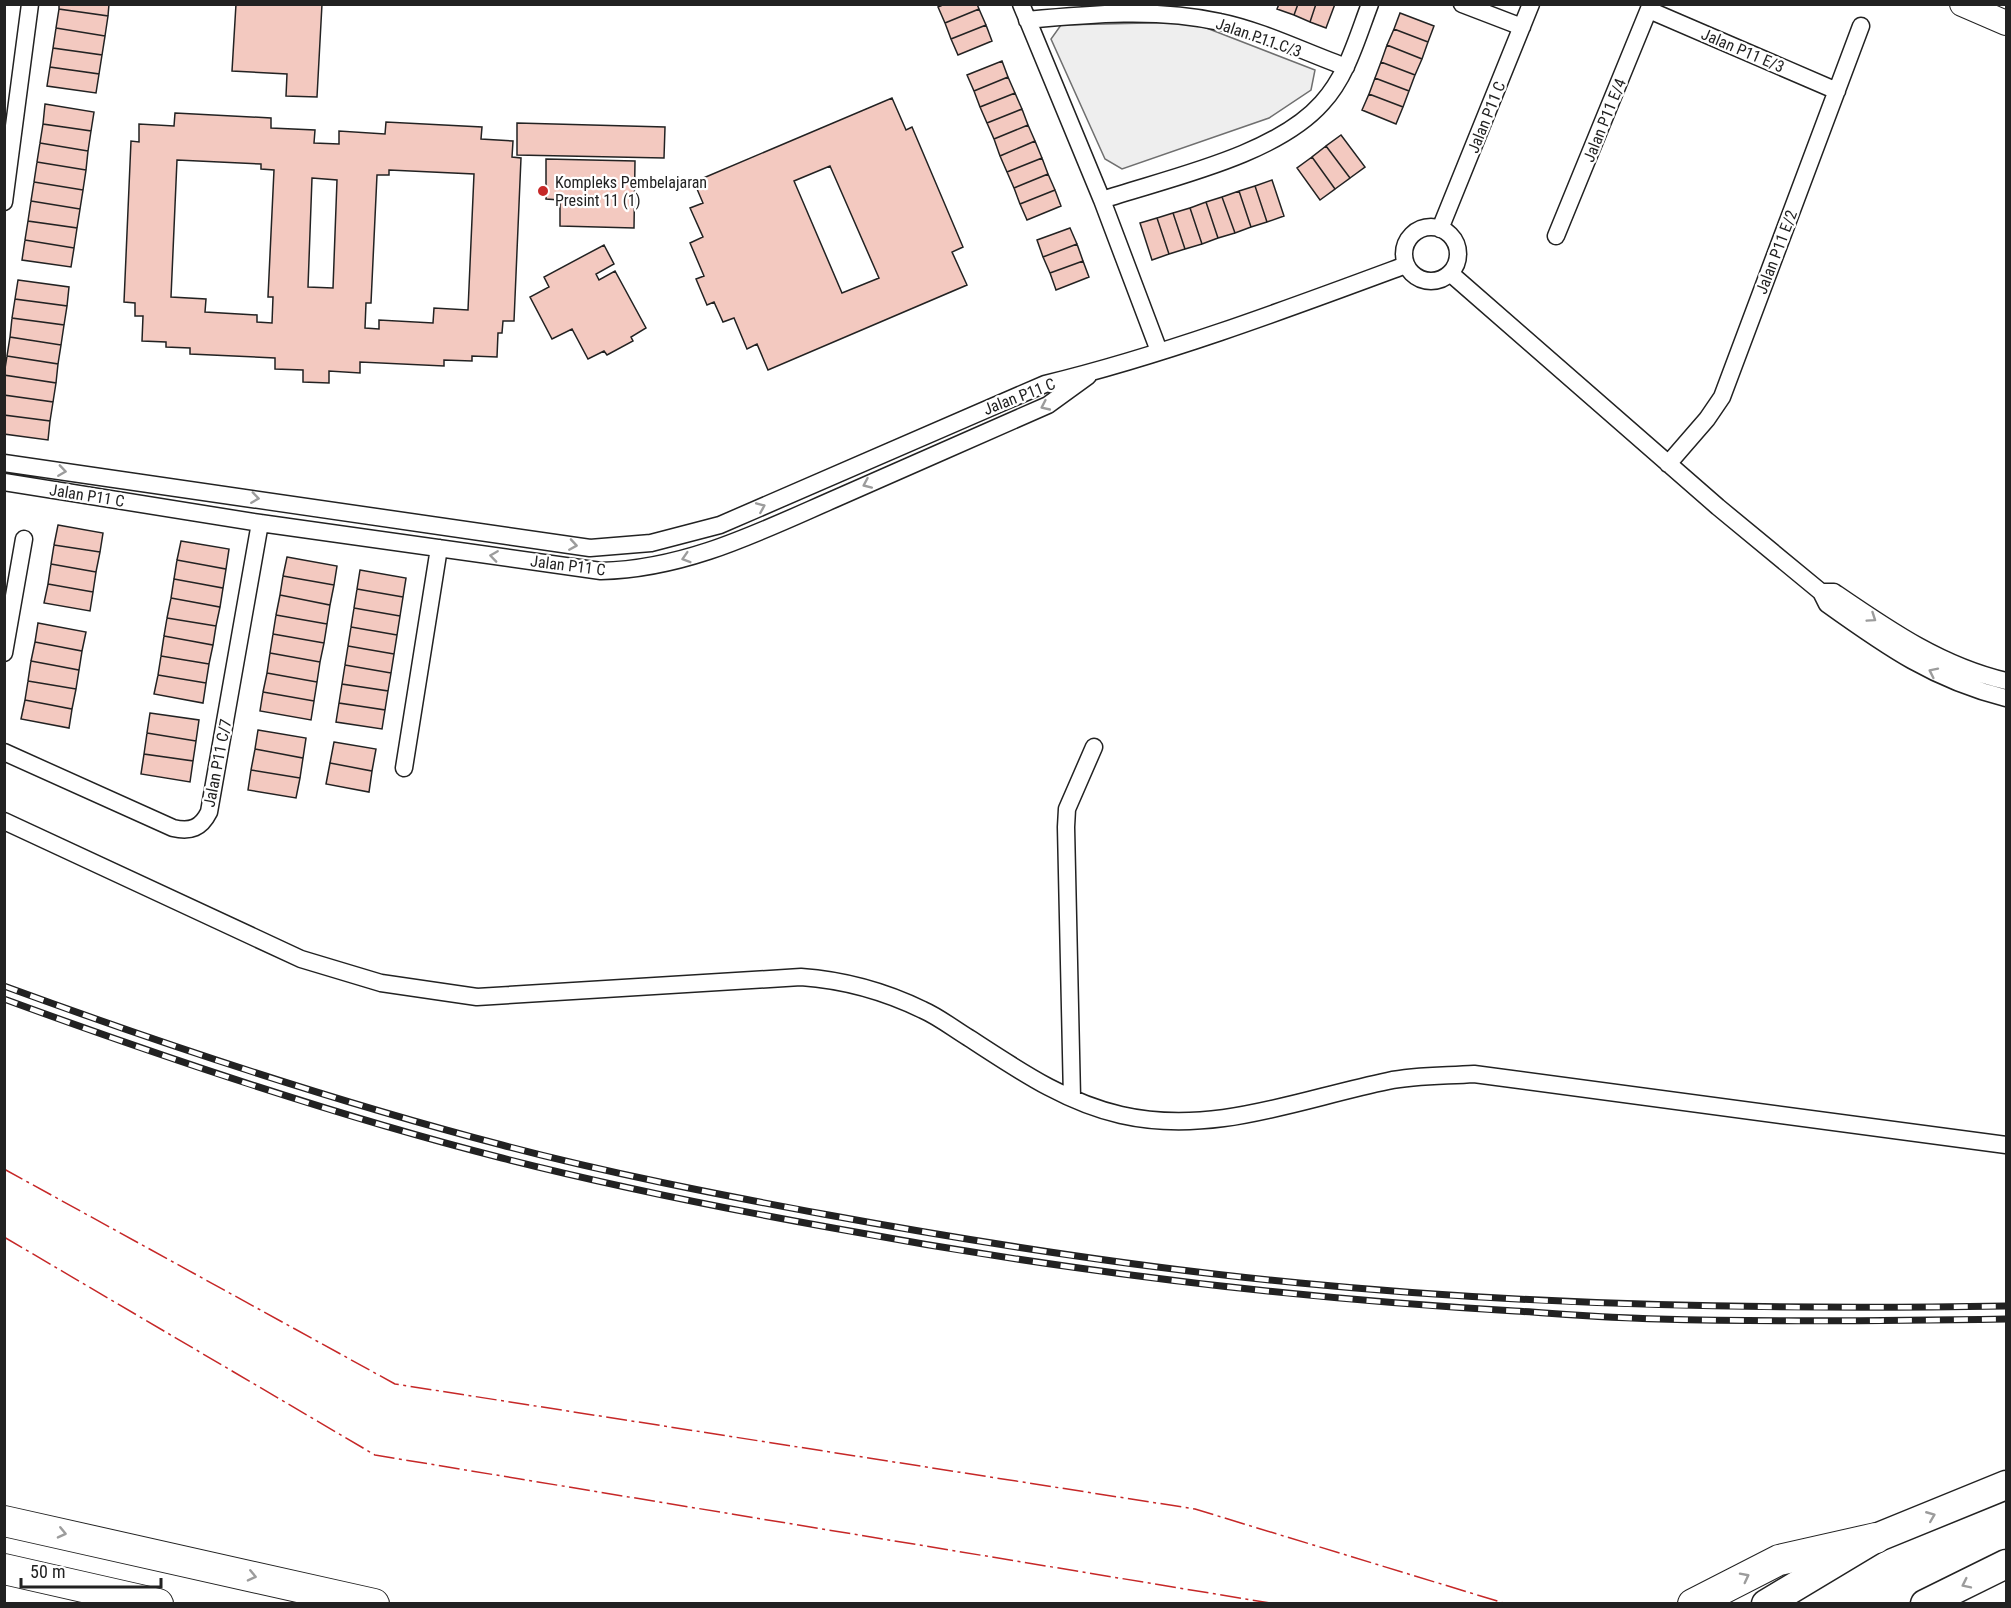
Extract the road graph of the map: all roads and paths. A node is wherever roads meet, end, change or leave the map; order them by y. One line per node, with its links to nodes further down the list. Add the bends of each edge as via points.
1 (30, 4): 14 (street)
2 (1370, 4): 11 (street)
3 (1462, 4): 10 (street)
4 (1531, 4): 10 (street, Jalan P11 C)
5 (1962, 4): 8 (main road)
6 (1650, 7): 12 (street, Jalan P11 E/3); 16 (street, Jalan P11 E/4)
7 (1024, 12): 11 (street, Jalan P11 C/3, via 1189,15 1223,22); 13 (street)
8 (2007, 22)
9 (1861, 26): 12 (street, Jalan P11 E/2)
10 (1522, 27): 15 (street, Jalan P11 C)
11 (1346, 67): 13 (street, via 1323,102 1295,128 1240,155)
12 (1837, 91): 22 (street, Jalan P11 E/2, via 1722,397)
13 (1102, 200): 19 (street)
14 (4, 202)
15 (1440, 229): 17 (street, via 1426,227 1411,235 1404,250); 18 (street, via 1450,235 1458,250)
16 (1556, 236)
17 (1406, 265): 18 (street, via 1427,281 1443,279); 19 (street, Jalan P11 C)
18 (1450, 273): 22 (street)
19 (1159, 351): 20 (street, Jalan P11 C)
20 (1093, 372): 21 (street, Jalan P11 C, one-way to 20, via 590,548 626,547 720,525 1045,384); 26 (street, Jalan P11 C, one-way to 26, via 1048,405 729,545 657,567 601,571)
21 (4, 463)
22 (1668, 464): 27 (street)
23 (4, 482): 24 (street, Jalan P11 C)
24 (260, 523): 26 (street, Jalan P11 C); 32 (street, Jalan P11 C/7, via 209,812 204,822 185,831 173,828)
25 (24, 539): 28 (street)
26 (440, 548): 33 (street)
27 (1821, 592): 29 (street, one-way to 29, via 1834,592 1916,646 1956,665); 30 (street, one-way to 27, via 1952,681 1900,656 1827,604)
28 (4, 653)
29 (2005, 678)
30 (2007, 698)
31 (1094, 747): 35 (street, via 1067,809)
32 (4, 752)
33 (404, 768)
34 (4, 821): 35 (street, via 301,960 381,983 477,997 801,977 827,979 924,1010 1040,1084)
35 (1072, 1098): 36 (street, via 1122,1115 1169,1122 1223,1120 1391,1080 1474,1074)
36 (2007, 1145)
37 (2007, 1485): 39 (highway, one-way to 37)
38 (4, 1521): 43 (highway, one-way to 43)
39 (1876, 1538): 44 (highway, one-way to 39, via 1779,1560); 45 (highway)
40 (2007, 1564): 46 (highway, one-way to 46)
41 (4, 1569): 42 (highway)
42 (158, 1604)
43 (374, 1604)
44 (1693, 1604)
45 (1766, 1604)
46 (1925, 1604)

